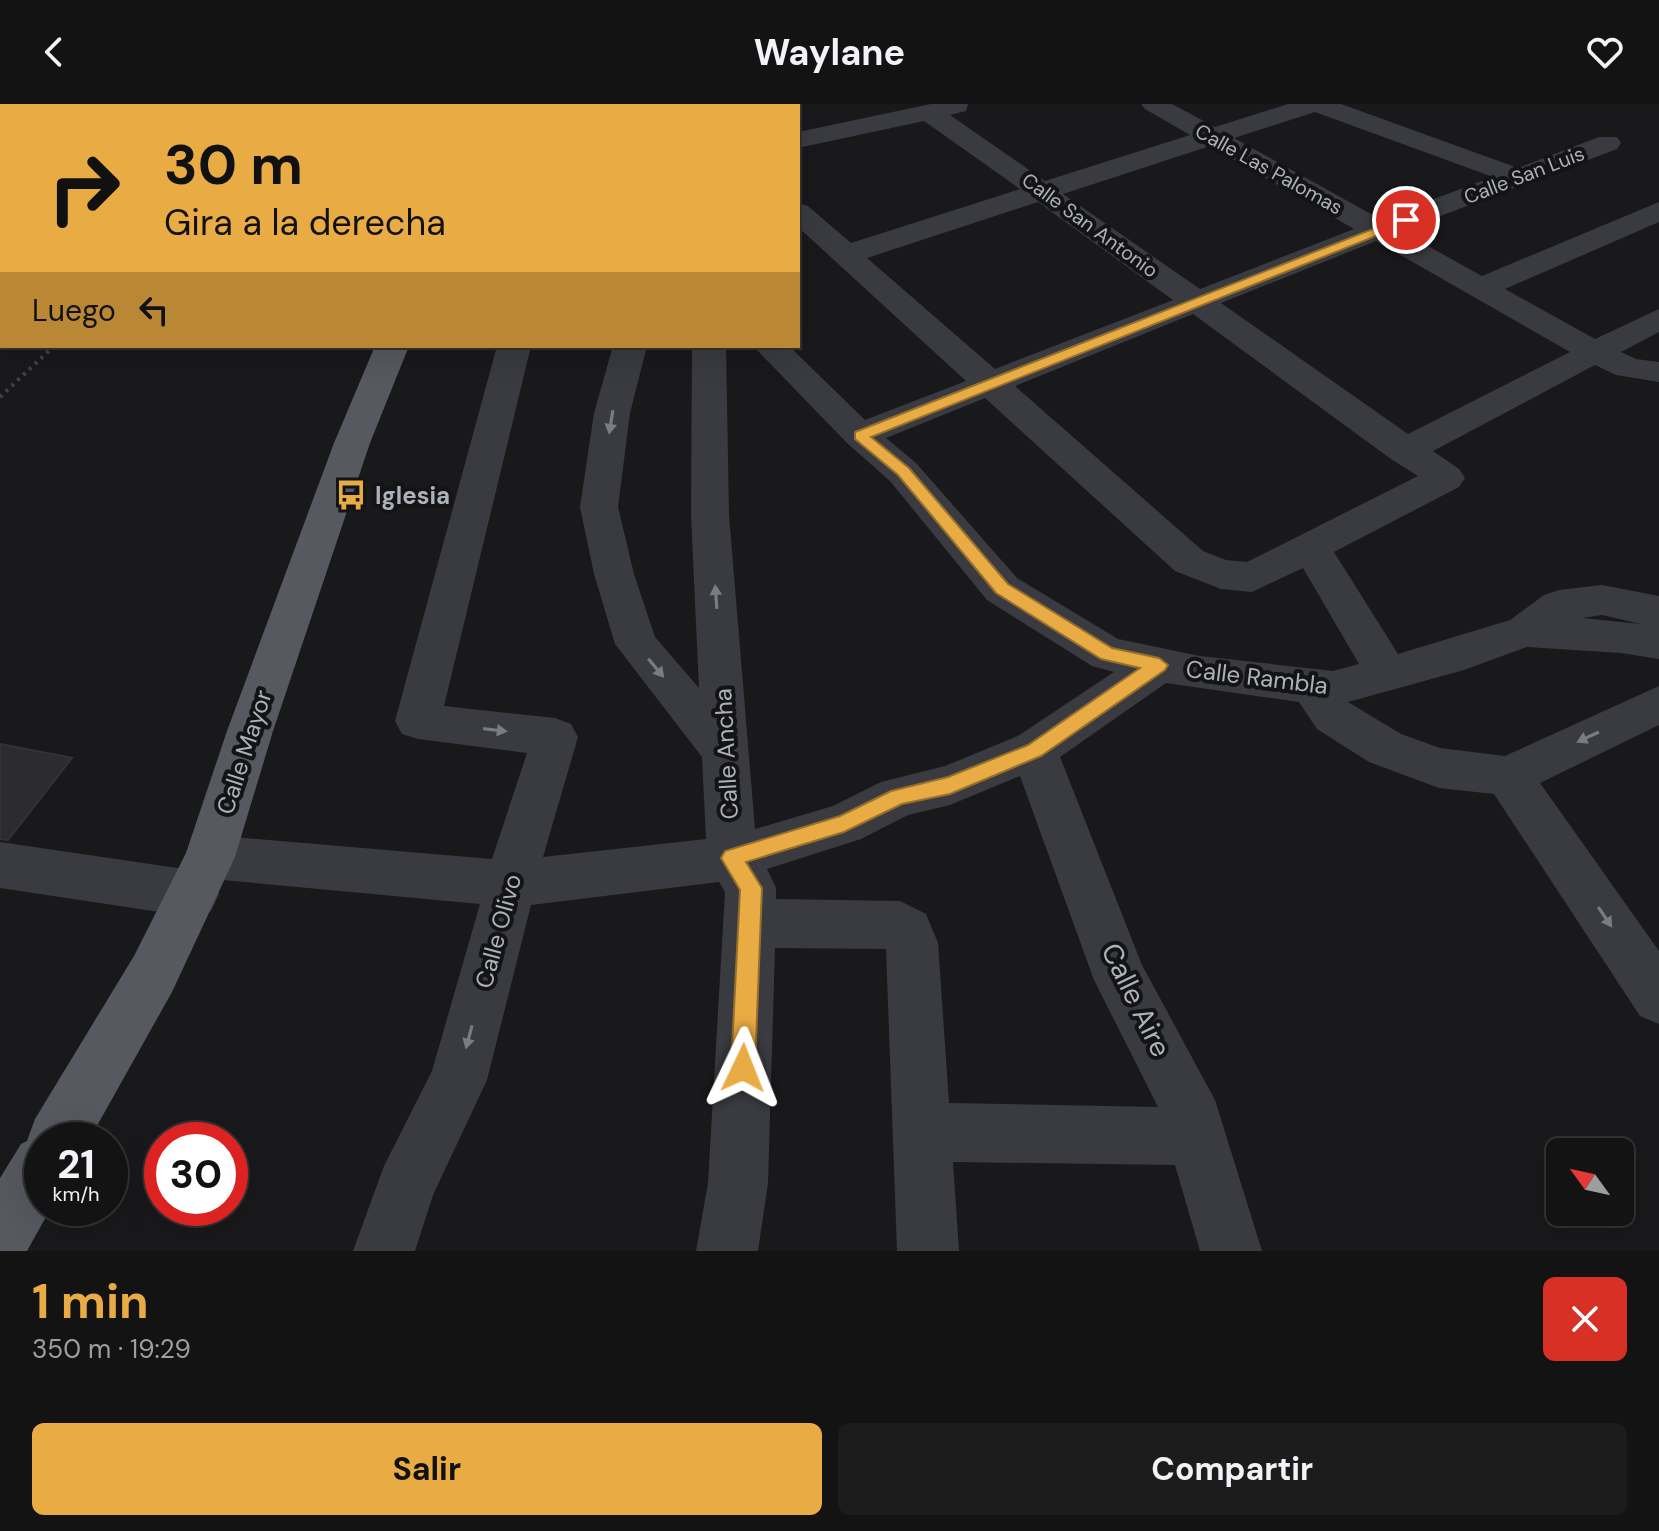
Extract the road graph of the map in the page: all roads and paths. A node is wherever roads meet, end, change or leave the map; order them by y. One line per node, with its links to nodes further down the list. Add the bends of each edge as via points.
1 (843, 104): 7 (street)
2 (967, 104): 5 (street)
3 (1154, 104): 6 (street, Calle Las Palomas)
4 (1316, 104): 6 (street); 9 (street)
5 (929, 112): 7 (street); 10 (street, Calle San Antonio)
6 (1211, 136): 10 (street); 13 (street, Calle Las Palomas)
7 (807, 138)
8 (1608, 143): 9 (street, Calle San Luis)
9 (1518, 177): 13 (street, Calle San Luis)
10 (1043, 191): 14 (street); 16 (street, Calle San Antonio)
11 (1659, 211): 15 (street)
12 (800, 214): 14 (street)
13 (1378, 230): 15 (street, Calle Las Palomas); 16 (street, Calle San Luis)
14 (845, 255): 26 (street)
15 (1481, 288): 24 (street, Calle Las Palomas)
16 (1198, 302): 26 (street, Calle San Luis); 29 (street, Calle San Antonio)
17 (1659, 319): 24 (street)
18 (52, 348): 27 (path)
19 (391, 348): 43 (main road, Calle Mayor, via 352,443)
20 (513, 348): 44 (street, Calle Olivo, one-way to 44, via 418,721 555,737)
21 (629, 348): 38 (street, one-way to 38, via 612,413 599,507 614,574 636,644)
22 (709, 348): 38 (street, Calle Ancha, one-way to 22, via 710,515)
23 (772, 348): 28 (street, Calle Rambla)
24 (1594, 352): 25 (street, Calle Las Palomas, via 1628,368); 29 (street)
25 (1659, 372)
26 (989, 384): 28 (street, Calle San Luis); 30 (street, via 1189,561 1221,574 1252,577)
27 (0, 397)
28 (860, 435): 34 (street, Calle Rambla, via 903,472 1002,589 1107,654)
29 (1404, 451): 30 (street, Calle San Antonio, via 1446,478)
30 (1311, 547): 35 (street)
31 (1659, 612): 32 (street, Calle Rambla, via 1602,600 1559,606)
32 (1525, 631): 33 (street); 35 (street, Calle Rambla)
33 (1659, 643)
34 (1159, 665): 36 (street, Calle Rambla); 39 (street)
35 (1388, 675): 36 (street, Calle Rambla, via 1333,689)
36 (1312, 686): 40 (street, via 1333,716 1385,748 1439,768)
37 (1659, 704): 40 (street, one-way to 40)
38 (726, 742): 41 (street, Calle Ancha)
39 (1034, 750): 41 (street, via 950,785 898,797 844,824); 49 (street, Calle Aire, via 1121,980 1186,1100)
40 (1508, 776): 46 (street, one-way to 46)
41 (732, 858): 44 (street); 45 (street, Calle Ancha, via 751,888)
42 (0, 865): 43 (street)
43 (201, 876): 44 (street); 47 (main road, Calle Mayor, via 153,974)
44 (510, 884): 52 (street, Calle Olivo, one-way to 52, via 458,1080 405,1187)
45 (749, 923): 48 (street, via 900,925 908,931); 53 (street, Calle Ancha, via 738,1183)
46 (1659, 997)
47 (67, 1122)
48 (922, 1132): 49 (street); 54 (street)
49 (1196, 1135): 55 (street, Calle Aire)
50 (24, 1196): 51 (main road)
51 (0, 1237)
52 (384, 1251)
53 (727, 1251)
54 (928, 1251)
55 (1231, 1251)

